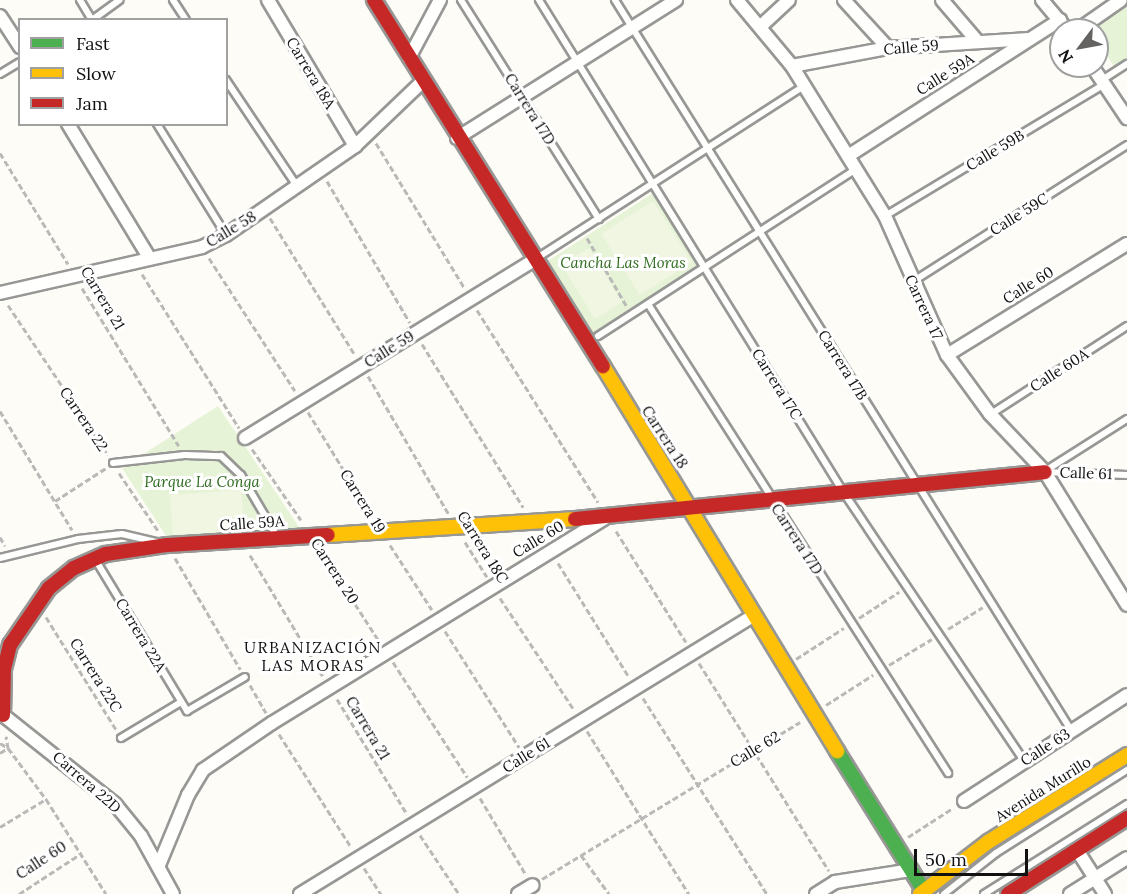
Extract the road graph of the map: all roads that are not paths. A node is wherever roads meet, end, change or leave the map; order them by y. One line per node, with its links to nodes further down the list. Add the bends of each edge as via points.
1 (80, 0): 18 (lane)
2 (120, 0): 19 (lane)
3 (173, 0): 20 (lane)
4 (268, 0): 47 (street, Carrera 18A)
5 (374, 0): 30 (street, Carrera 18)
6 (440, 0): 30 (street)
7 (461, 0): 41 (lane, Carrera 17D)
8 (539, 0): 32 (lane, Carrera 17C)
9 (615, 0): 24 (lane, Carrera 17B)
10 (676, 0): 24 (street)
11 (737, 0): 23 (street, Carrera 17)
12 (789, 0): 23 (street)
13 (844, 0): 29 (street)
14 (942, 0): 27 (street)
15 (1042, 0): 21 (street)
16 (1121, 0): 22 (street)
17 (0, 16): 28 (street)
18 (91, 18)
19 (93, 18)
20 (185, 18)
21 (1058, 18)
22 (1095, 18)
23 (761, 26): 34 (street, Carrera 17)
24 (632, 28): 32 (street); 48 (lane, Carrera 17B)
25 (1049, 31): 26 (street, Calle 59A)
26 (1030, 39): 27 (street, Calle 59); 49 (street, Calle 59A)
27 (978, 42): 29 (street, Calle 59)
28 (18, 44)
29 (888, 48): 34 (street, Calle 59)
30 (409, 58): 37 (street, Carrera 18)
31 (18, 63): 35 (lane)
32 (576, 63): 41 (street); 51 (lane, Carrera 17C)
33 (1127, 64): 38 (lane, Calle 59B)
34 (792, 66): 40 (street, Carrera 17)
35 (0, 74)
36 (1100, 78): 38 (street)
37 (423, 81): 45 (street, Carrera 18); 47 (street, Calle 58)
38 (1103, 82): 42 (street); 53 (lane, Calle 59B)
39 (228, 83): 52 (lane)
40 (804, 86): 48 (lane); 49 (street, Carrera 17)
41 (523, 97): 45 (street); 54 (lane, Carrera 17D)
42 (1127, 118)
43 (69, 126): 58 (street)
44 (159, 126): 56 (lane)
45 (457, 138): 59 (street, Carrera 18)
46 (1127, 145): 61 (lane, Calle 59C)
47 (354, 146): 52 (street, Calle 58)
48 (708, 148): 51 (lane); 55 (lane, Carrera 17B)
49 (848, 156): 50 (street, Carrera 17)
50 (856, 169): 53 (street, Carrera 17); 55 (lane)
51 (652, 184): 54 (lane); 60 (lane, Carrera 17C)
52 (297, 186): 56 (street, Calle 58)
53 (885, 216): 61 (street, Carrera 17)
54 (598, 219): 59 (lane)
55 (760, 231): 60 (lane); 73 (lane, Carrera 17B)
56 (226, 234): 58 (street, Calle 58, via 202,247)
57 (1127, 244): 66 (street, Calle 60)
58 (149, 257): 62 (street, Calle 58)
59 (534, 260): 69 (street, Calle 59); 76 (street, Carrera 18)
60 (704, 267): 63 (lane); 74 (lane, Carrera 17C)
61 (912, 282): 66 (street, Carrera 17)
62 (1, 294)
63 (648, 304): 65 (lane); 75 (lane, Carrera 17D)
64 (1127, 326): 67 (lane, Calle 60A)
65 (598, 336)
66 (947, 355): 67 (street, Carrera 17)
67 (990, 414): 71 (street, Carrera 17)
68 (1127, 419): 71 (lane)
69 (245, 438)
70 (113, 463): 78 (lane, via 214,454 230,462 241,475)
71 (1045, 472): 72 (lane, Calle 61); 73 (street, Calle 60); 82 (street, Carrera 17)
72 (1127, 475)
73 (919, 485): 74 (street, Calle 60); 89 (lane, Carrera 17B)
74 (844, 493): 75 (street, Calle 60); 92 (lane, Carrera 17C)
75 (773, 501): 76 (street, Calle 60); 94 (lane, Carrera 17D)
76 (692, 509): 77 (street, Calle 60); 83 (street, Carrera 18)
77 (608, 517): 78 (street, Calle 59A); 100 (street, Calle 60, via 329,687 203,770 188,795)
78 (278, 538): 79 (street, Calle 59A)
79 (165, 546): 80 (lane, via 138,535 78,539); 81 (street, Calle 59A)
80 (0, 558)
81 (94, 559): 84 (street, Calle 59A, via 74,568 49,588); 87 (lane, Carrera 22A)
82 (1127, 605)
83 (753, 616): 101 (street, Carrera 18); 107 (street, Calle 61)
84 (5, 648): 88 (street, Calle 59A)
85 (245, 677): 87 (lane, Carrera 22A, via 187,711)
86 (1127, 695): 89 (street, Calle 63)
87 (181, 702): 90 (lane)
88 (2, 714): 100 (street, Carrera 22D, via 115,804)
89 (1071, 730): 92 (street, Calle 63)
90 (121, 738)
91 (1127, 755): 105 (street, Avenida Murillo, via 988,842)
92 (1024, 761): 95 (street, Calle 63)
93 (1127, 770): 110 (lane, via 996,853)
94 (948, 773)
95 (964, 801)
96 (1127, 804): 111 (lane)
97 (1127, 818): 98 (street)
98 (1077, 850): 102 (street); 104 (street)
99 (1127, 858): 102 (street)
100 (159, 865): 106 (street, Carrera 22D)
101 (912, 870): 105 (street, Carrera 18); 109 (street, via 835,882)
102 (1095, 878): 112 (street); 113 (street)
103 (533, 885): 108 (street)
104 (1014, 892)
105 (923, 893)
106 (174, 894)
107 (300, 894)
108 (518, 894)
109 (816, 894)
110 (944, 894)
111 (984, 894)
112 (1070, 894)
113 (1105, 894)

